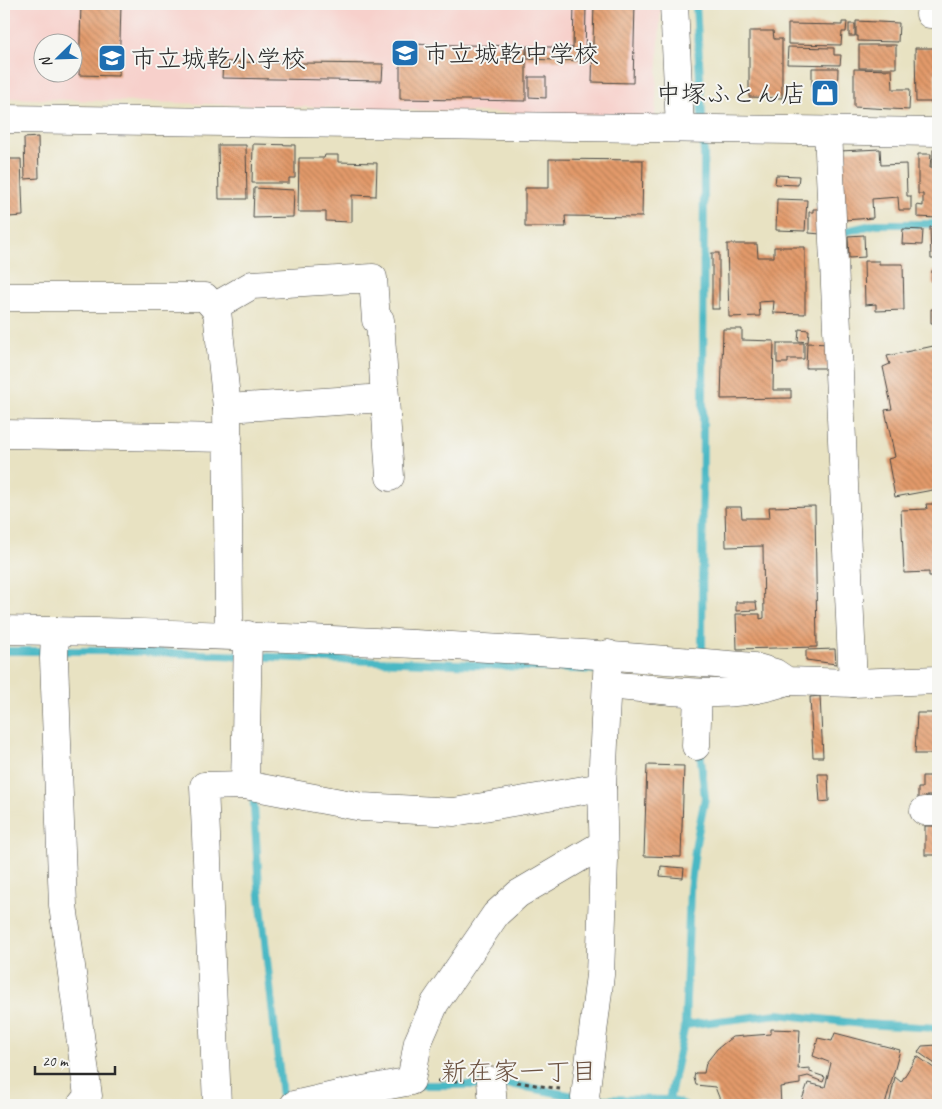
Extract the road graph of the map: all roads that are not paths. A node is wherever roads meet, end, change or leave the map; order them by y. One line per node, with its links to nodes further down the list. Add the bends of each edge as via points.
1 (674, 4): 3 (street)
2 (4, 118): 3 (street)
3 (695, 128): 4 (street)
4 (828, 130): 5 (street); 20 (street)
5 (938, 132)
6 (4, 297): 7 (street, via 204,297)
7 (214, 307): 8 (street, via 252,285 373,278 376,320 380,320); 9 (street)
8 (385, 398): 9 (street); 12 (street)
9 (227, 408): 11 (street)
10 (4, 434): 11 (street)
11 (228, 438): 15 (street, via 229,618)
12 (390, 477)
13 (4, 630): 14 (street)
14 (55, 643): 15 (street); 28 (street, via 63,905 88,1096)
15 (243, 646): 17 (street); 23 (street)
16 (722, 664): 17 (street, via 686,661); 19 (street, via 775,672); 21 (street, via 708,675)
17 (608, 670): 21 (street, via 619,686); 24 (street)
18 (938, 680): 20 (street)
19 (787, 681): 20 (street); 21 (street, via 751,692)
20 (853, 683)
21 (704, 693): 22 (street)
22 (696, 746)
23 (245, 785): 24 (street, via 362,807 454,812); 29 (street, via 204,786)
24 (602, 787): 25 (street)
25 (603, 844): 26 (street, via 600,974); 27 (street, via 518,894 496,914 435,1003 418,1042 411,1081)
26 (586, 1101)
27 (302, 1104)
28 (82, 1105)
29 (217, 1105)

